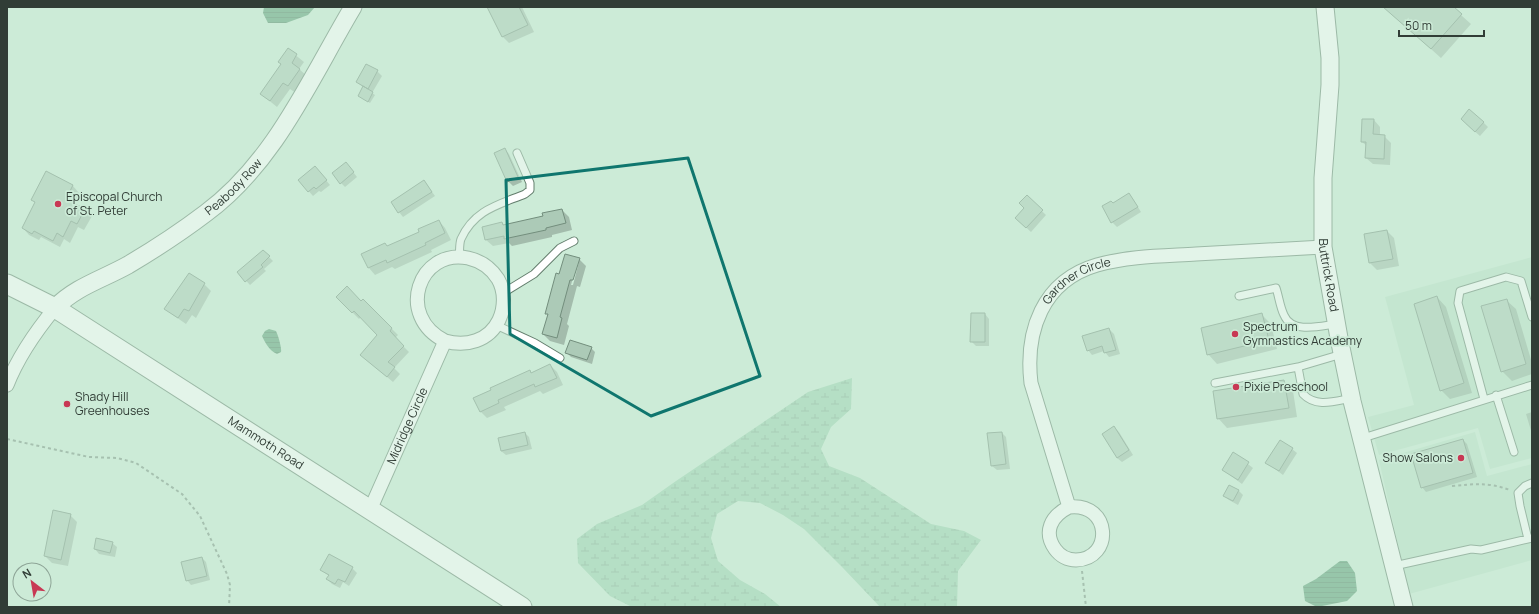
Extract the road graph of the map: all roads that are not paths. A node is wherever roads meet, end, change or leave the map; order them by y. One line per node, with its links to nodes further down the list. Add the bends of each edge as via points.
1 (353, 7): 10 (street, Peabody Row, via 291,114 262,158 245,178 216,206 172,237 127,266 75,291)
2 (1325, 7): 5 (street, Buttrick Road, via 1330,85 1323,178)
3 (517, 153): 6 (lane, via 530,183 530,190 478,215 460,240)
4 (574, 241): 8 (lane, via 560,248 534,274)
5 (1323, 247): 12 (street, Buttrick Road); 27 (street, Gardner Circle, via 1126,259 1087,268 1069,278 1053,293 1040,311 1033,331 1029,368 1031,383)
6 (459, 257): 8 (street, via 473,259 488,267 499,281); 14 (street, via 434,266 423,279 417,295 421,319 431,332)
7 (7, 284): 10 (main road, Mammoth Road)
8 (503, 293): 13 (street, via 503,306)
9 (1239, 296): 12 (lane, via 1276,288 1283,315 1292,325 1307,327)
10 (55, 308): 19 (street, via 36,332); 28 (main road, Mammoth Road)
11 (1532, 317): 23 (lane, via 1521,281 1506,277 1460,291 1458,303)
12 (1336, 324): 15 (street, Buttrick Road)
13 (496, 325): 14 (street, via 486,335 470,343 453,344); 16 (lane)
14 (445, 341): 28 (street, Midridge Circle)
15 (1342, 354): 17 (lane); 22 (street, Buttrick Road)
16 (560, 358)
17 (1298, 367): 18 (lane); 22 (lane, via 1306,398 1322,403)
18 (1215, 383)
19 (7, 385)
20 (1532, 385): 21 (lane)
21 (1496, 395): 23 (lane); 25 (lane)
22 (1352, 398): 24 (street, Buttrick Road)
23 (1484, 399): 24 (lane)
24 (1363, 438): 30 (street, Buttrick Road)
25 (1514, 452)
26 (1532, 483): 29 (lane, via 1518,493)
27 (1069, 507): 27 (street, via 1078,506 1090,510 1099,519 1102,527 1101,544 1090,557 1081,560 1072,560 1056,552 1049,535 1054,518)
28 (370, 510): 31 (main road, Mammoth Road)
29 (1530, 538): 30 (lane)
30 (1394, 566): 32 (street, Buttrick Road)
31 (522, 607)
32 (1404, 607)

